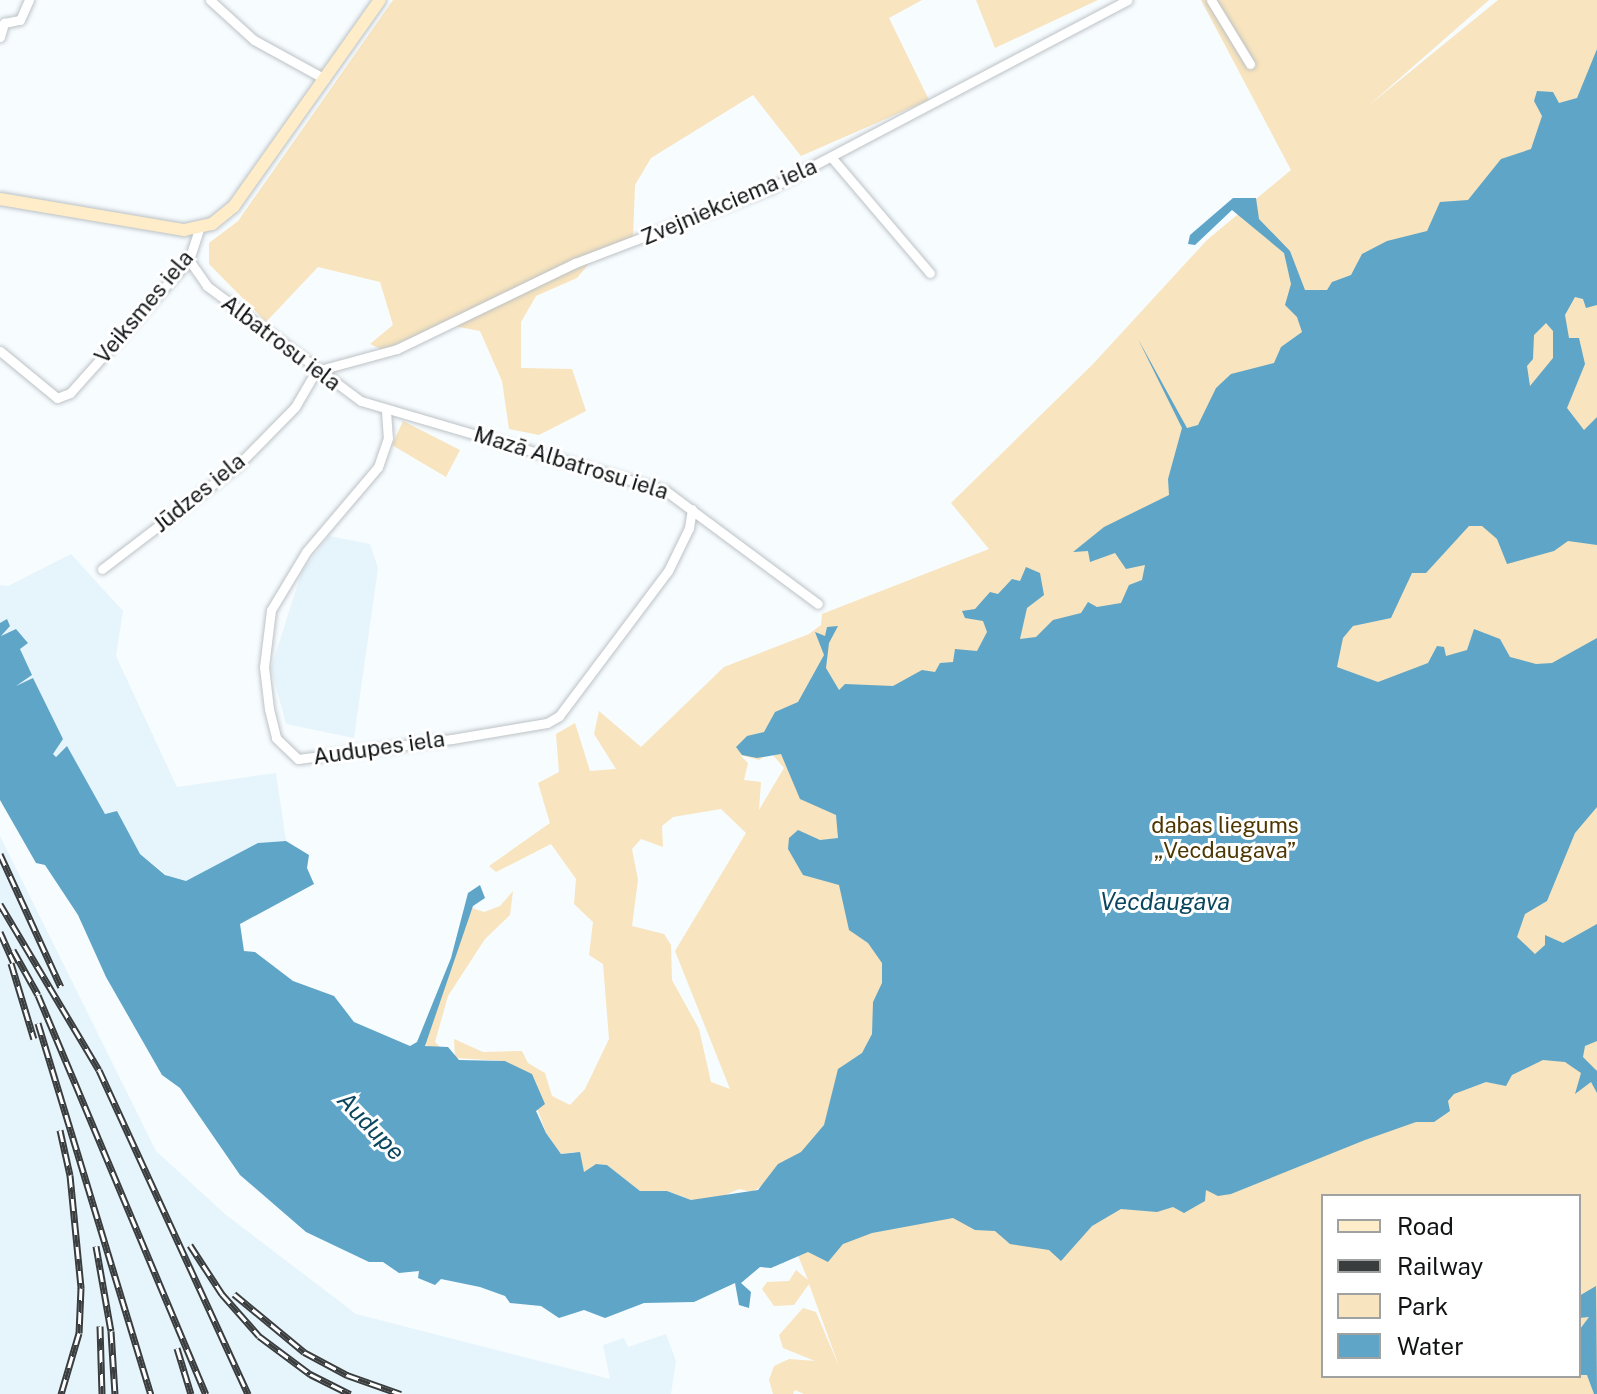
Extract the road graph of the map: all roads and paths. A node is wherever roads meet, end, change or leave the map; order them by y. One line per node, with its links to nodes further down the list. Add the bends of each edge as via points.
1 (29, 0): 6 (street, via 20,20 4,23)
2 (210, 0): 8 (street, via 254,40)
3 (380, 0): 8 (main road, Veiksmes iela)
4 (1128, 0): 9 (street, Zvejniekciema iela)
5 (1211, 0): 7 (street)
6 (0, 37)
7 (1250, 64)
8 (325, 79): 11 (main road, Veiksmes iela, via 225,218)
9 (832, 158): 13 (street); 15 (street, Zvejniekciema iela, via 729,207 575,263 397,349)
10 (0, 199): 11 (main road)
11 (199, 229): 12 (street, Veiksmes iela)
12 (189, 260): 14 (street, Veiksmes iela, via 64,397 57,398); 15 (street, Albatrosu iela, via 207,286)
13 (930, 273)
14 (0, 351)
15 (316, 371): 16 (street, Albatrosu iela); 18 (street, Jūdzes iela, via 295,407 238,465)
16 (386, 411): 17 (street, Mazā Albatrosu iela, via 598,467 666,491); 17 (street, Audupes iela, via 388,438 378,467 306,552 271,610 264,667 269,709 276,738 298,759 452,739 547,723 559,716 668,571)
17 (692, 509): 19 (street, Mazā Albatrosu iela)
18 (102, 569)
19 (818, 604)

